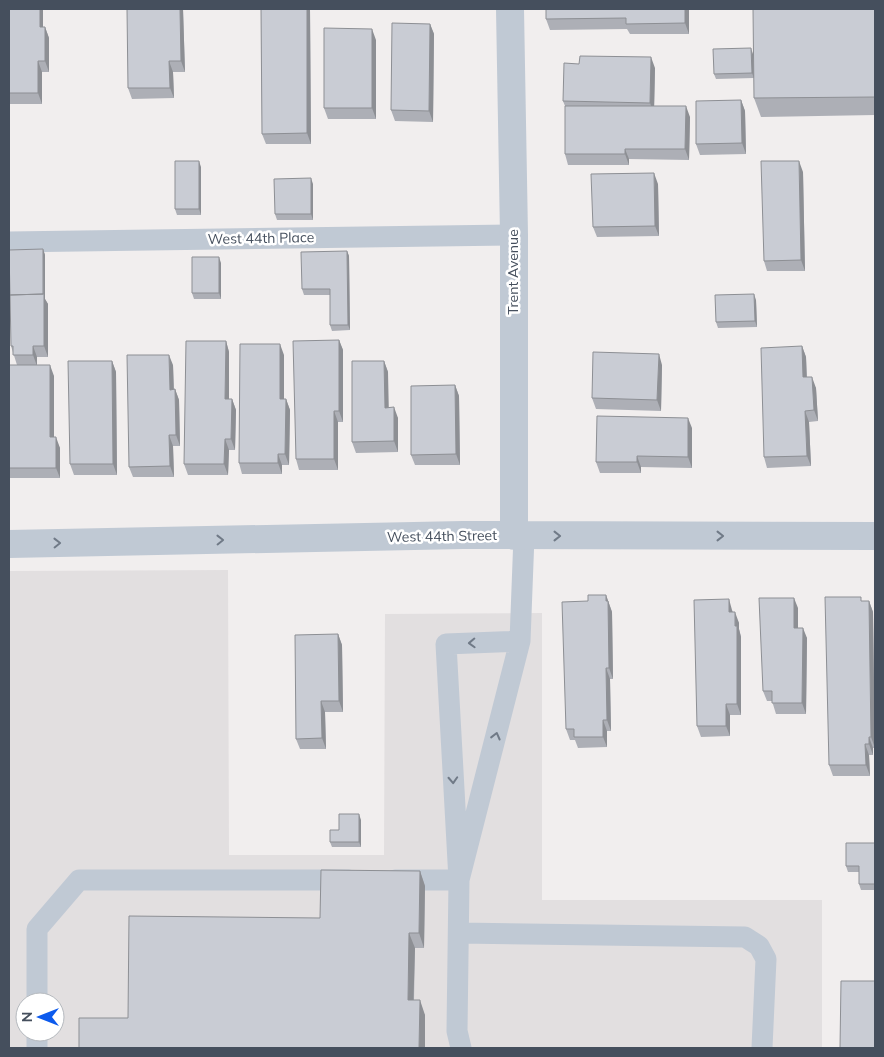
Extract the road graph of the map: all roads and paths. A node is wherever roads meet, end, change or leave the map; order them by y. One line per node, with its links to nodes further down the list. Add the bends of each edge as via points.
1 (510, 9): 2 (street, Trent Avenue)
2 (514, 235): 3 (lane, West 44th Place); 4 (street, Trent Avenue)
3 (9, 242)
4 (519, 536): 5 (street, West 44th Street, one-way to 5); 6 (street, West 44th Street, one-way to 4); 7 (lane)
5 (875, 536)
6 (9, 544)
7 (520, 642): 8 (lane, one-way to 7); 8 (lane, one-way to 8, via 446,644)
8 (459, 880): 9 (lane); 10 (lane, via 79,880 37,929)
9 (459, 933): 11 (lane, via 457,1031); 12 (lane, via 745,937 759,946 766,960)
10 (37, 992)
11 (461, 1048)
12 (762, 1048)

